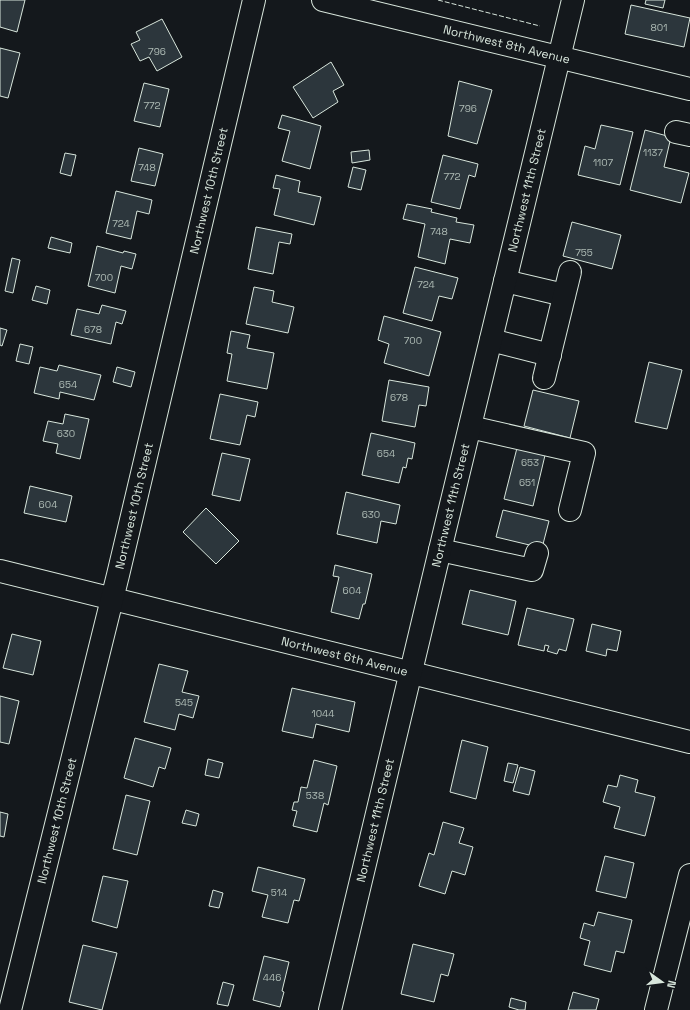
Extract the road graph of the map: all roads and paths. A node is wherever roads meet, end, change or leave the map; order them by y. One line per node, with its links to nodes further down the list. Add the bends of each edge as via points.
1 (254, 0): 17 (street, Northwest 10th Street)
2 (323, 0): 4 (street, Northwest 8th Avenue)
3 (573, 0): 4 (street, Northwest 11th Street)
4 (559, 57): 5 (street, Northwest 8th Avenue); 7 (street, Northwest 11th Street)
5 (690, 90)
6 (570, 272): 8 (street)
7 (505, 281): 8 (street); 9 (street, Northwest 11th Street)
8 (564, 295): 10 (street)
9 (491, 340): 10 (street); 12 (street, Northwest 11th Street)
10 (550, 355): 11 (street)
11 (544, 378)
12 (470, 427): 13 (street, via 584,453); 14 (street, Northwest 11th Street)
13 (570, 510)
14 (440, 550): 15 (street, via 532,570); 18 (street, Northwest 11th Street)
15 (537, 553)
16 (0, 571): 17 (street, Northwest 6th Avenue)
17 (112, 599): 18 (street, Northwest 6th Avenue); 21 (street, Northwest 10th Street)
18 (410, 672): 19 (street, Northwest 6th Avenue); 22 (street, Northwest 11th Street)
19 (690, 742)
20 (690, 875): 23 (street)
21 (10, 1010)
22 (330, 1010)
23 (656, 1010)

